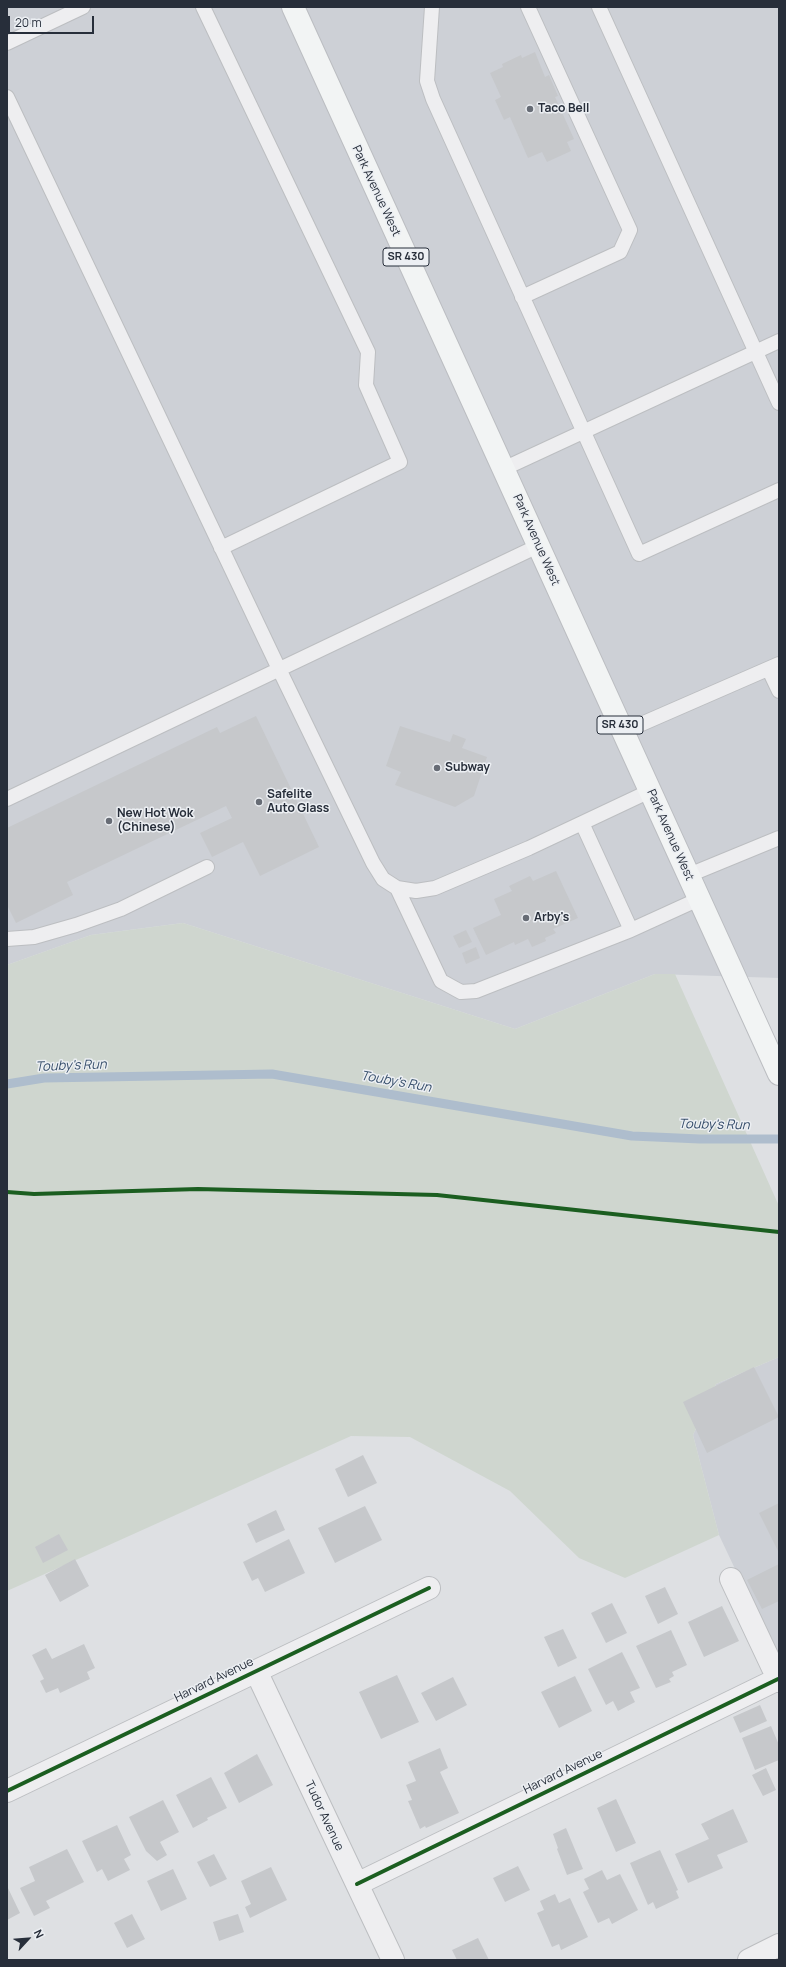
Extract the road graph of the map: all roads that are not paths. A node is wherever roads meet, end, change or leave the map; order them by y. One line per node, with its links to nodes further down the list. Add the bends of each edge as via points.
1 (83, 7): 7 (lane)
2 (203, 7): 17 (lane, via 368,352 366,385 400,462)
3 (293, 7): 14 (main road, Park Avenue West / SR 430)
4 (432, 7): 9 (lane, via 427,81)
5 (528, 7): 9 (lane, via 630,230 620,252)
6 (599, 7): 11 (lane)
7 (7, 43)
8 (7, 97): 17 (lane)
9 (522, 297): 13 (lane)
10 (779, 341): 11 (lane)
11 (755, 352): 12 (lane); 13 (lane)
12 (779, 403)
13 (584, 431): 14 (lane); 15 (lane, via 639,554)
14 (503, 469): 16 (main road, Park Avenue West / SR 430)
15 (779, 490)
16 (538, 546): 19 (lane); 21 (main road, Park Avenue West / SR 430)
17 (221, 548): 19 (lane)
18 (774, 667): 20 (lane); 21 (lane)
19 (279, 669): 23 (lane); 28 (lane, via 373,863 383,879)
20 (779, 691)
21 (623, 732): 22 (main road, Park Avenue West / SR 430)
22 (650, 790): 24 (lane); 27 (main road, Park Avenue West / SR 430)
23 (7, 799)
24 (582, 823): 28 (lane, via 435,888 416,891); 30 (lane)
25 (779, 838): 27 (lane)
26 (206, 867): 31 (lane, via 121,909 34,937)
27 (688, 875): 29 (main road, Park Avenue West / SR 430)
28 (397, 888): 30 (lane, via 441,981 461,992 476,991)
29 (699, 899): 30 (lane); 32 (main road, Park Avenue West / SR 430)
30 (631, 930)
31 (7, 939)
32 (779, 1074)
33 (731, 1579): 36 (street)
34 (429, 1588): 35 (street, Harvard Avenue)
35 (256, 1671): 37 (street, Harvard Avenue); 38 (street, Tudor Avenue)
36 (779, 1680): 38 (street, Harvard Avenue)
37 (7, 1791)
38 (357, 1884): 40 (street, Tudor Avenue)
39 (779, 1946): 41 (street)
40 (393, 1960)
41 (749, 1960)

